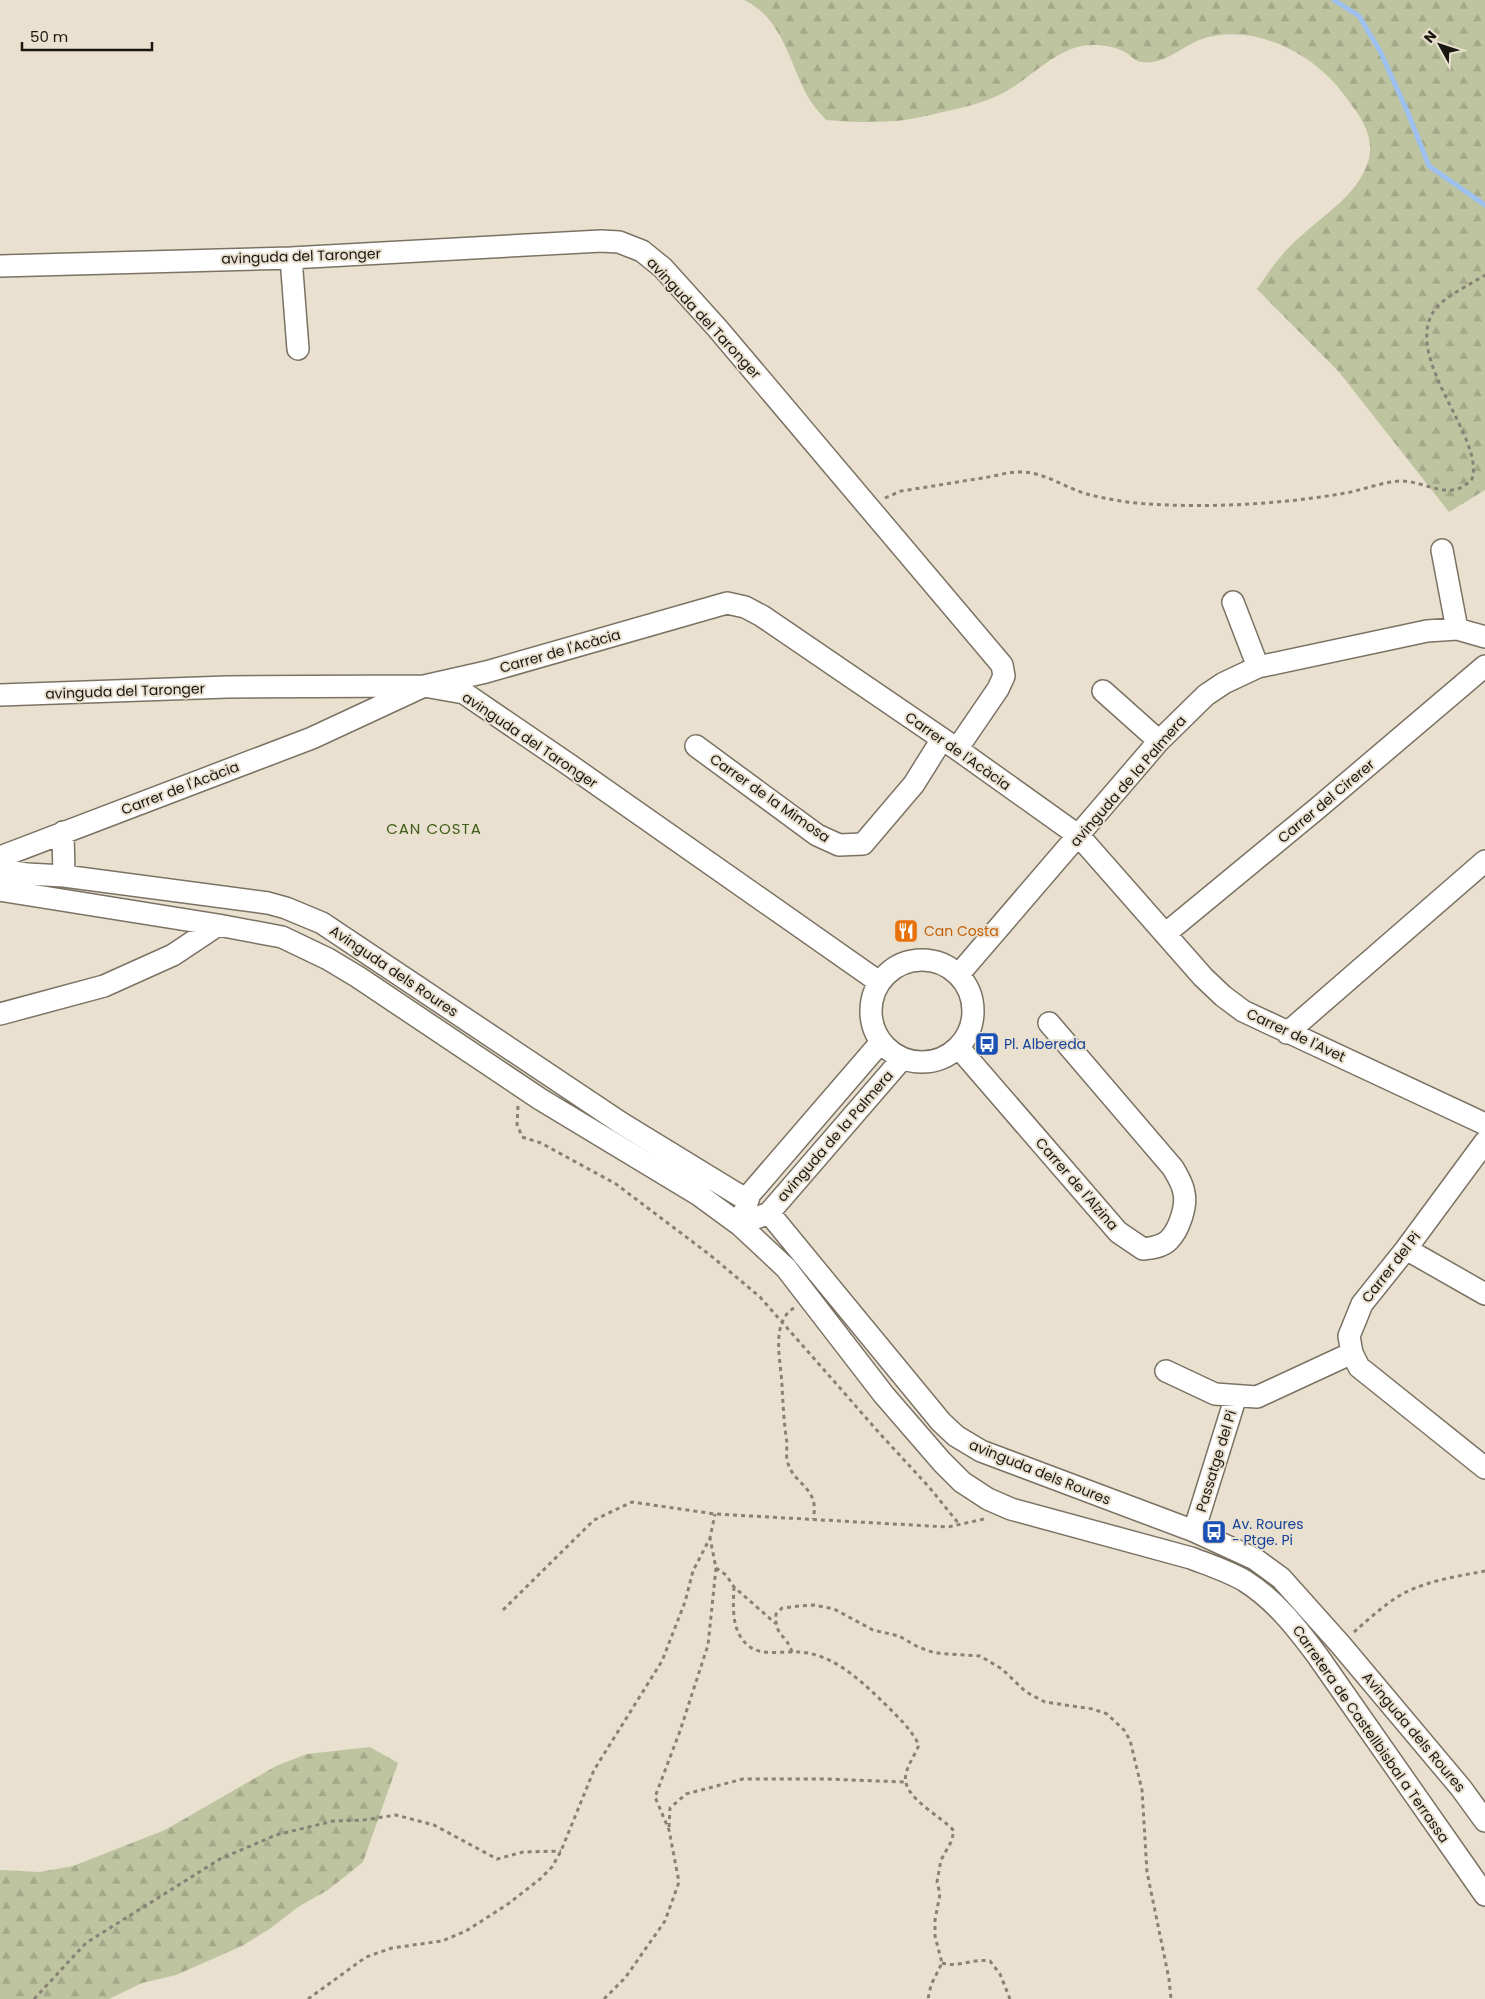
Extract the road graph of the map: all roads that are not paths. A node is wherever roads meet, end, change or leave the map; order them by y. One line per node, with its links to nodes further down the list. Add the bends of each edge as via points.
1 (292, 258): 2 (street, avinguda del Taronger); 3 (street); 14 (street, avinguda del Taronger, via 602,241 619,242 642,251 663,268 718,329 1002,665 1004,676 998,689)
2 (0, 266)
3 (298, 349)
4 (1442, 550): 6 (street)
5 (1233, 602): 9 (street)
6 (1458, 629): 7 (street, avinguda de la Palmera); 9 (street, avinguda de la Palmera, via 1426,631)
7 (1485, 637)
8 (1485, 666): 24 (street, Carrer del Cirerer)
9 (1258, 667): 13 (street, avinguda de la Palmera, via 1206,695)
10 (424, 686): 12 (street, avinguda del Taronger, via 227,687); 14 (street, Carrer de l'Acàcia, via 486,672 727,603 745,607 762,616); 16 (street, Carrer de l'Acàcia, via 312,738); 26 (street, avinguda del Taronger, via 464,693)
11 (1104, 691): 13 (street)
12 (0, 695)
13 (1159, 741): 17 (street, avinguda de la Palmera)
14 (950, 744): 15 (street, Carrer de la Mimosa, via 863,844 839,845 817,835); 17 (street, Carrer de l'Acàcia)
15 (696, 746)
16 (63, 832): 18 (street, Carrer de l'Acàcia); 21 (street)
17 (1079, 836): 24 (street, Carrer de l'Avet); 25 (street, avinguda de la Palmera)
18 (0, 857)
19 (1485, 861): 29 (street)
20 (0, 869): 21 (street, Avinguda dels Roures)
21 (64, 876): 36 (street, Avinguda dels Roures, via 268,903 322,923 621,1123)
22 (0, 890): 23 (street)
23 (218, 925): 27 (street, via 173,954 104,986); 35 (street, via 282,937 328,959 591,1131)
24 (1165, 934): 29 (street, Carrer de l'Avet, via 1223,996 1243,1011)
25 (959, 974): 26 (street, via 939,962 916,960 901,964); 31 (street, via 969,988 974,1004 973,1021)
26 (879, 982): 30 (street, via 870,1011 872,1025)
27 (0, 1014)
28 (1049, 1023): 31 (street, Carrer de l'Alzina, via 1180,1180 1185,1193 1181,1219 1169,1240 1157,1248 1143,1249 1118,1232)
29 (1287, 1033): 33 (street, Carrer de l'Avet)
30 (881, 1042): 32 (street); 36 (street, avinguda de la Palmera)
31 (959, 1048): 32 (street, via 930,1062)
32 (902, 1059): 37 (street, avinguda de la Palmera)
33 (1485, 1124)
34 (1485, 1142): 39 (street, Carrer del Pi)
35 (699, 1195): 36 (street); 38 (street)
36 (746, 1196): 37 (street, Avinguda dels Roures, via 763,1201); 38 (street)
37 (769, 1213): 38 (street); 40 (street, via 770,1233); 46 (street, avinguda dels Roures, via 956,1436 988,1454)
38 (740, 1225): 40 (street)
39 (1406, 1249): 41 (street); 42 (street, Carrer del Pi, via 1362,1304 1349,1336)
40 (786, 1268): 49 (street, Carretera de Castellbisbal a Terrassa, via 884,1395 962,1482 1011,1509 1191,1558 1243,1580 1267,1596 1288,1618 1343,1691)
41 (1485, 1294)
42 (1352, 1353): 44 (street, Passatge del Pi, via 1257,1397); 45 (street, via 1359,1367)
43 (1166, 1371): 44 (street, via 1215,1394)
44 (1236, 1396): 46 (street, Passatge del Pi)
45 (1485, 1468)
46 (1194, 1531): 47 (street, avinguda dels Roures, via 1255,1559 1281,1578)
47 (1340, 1644): 48 (street, Avinguda dels Roures)
48 (1485, 1821)
49 (1485, 1896)

